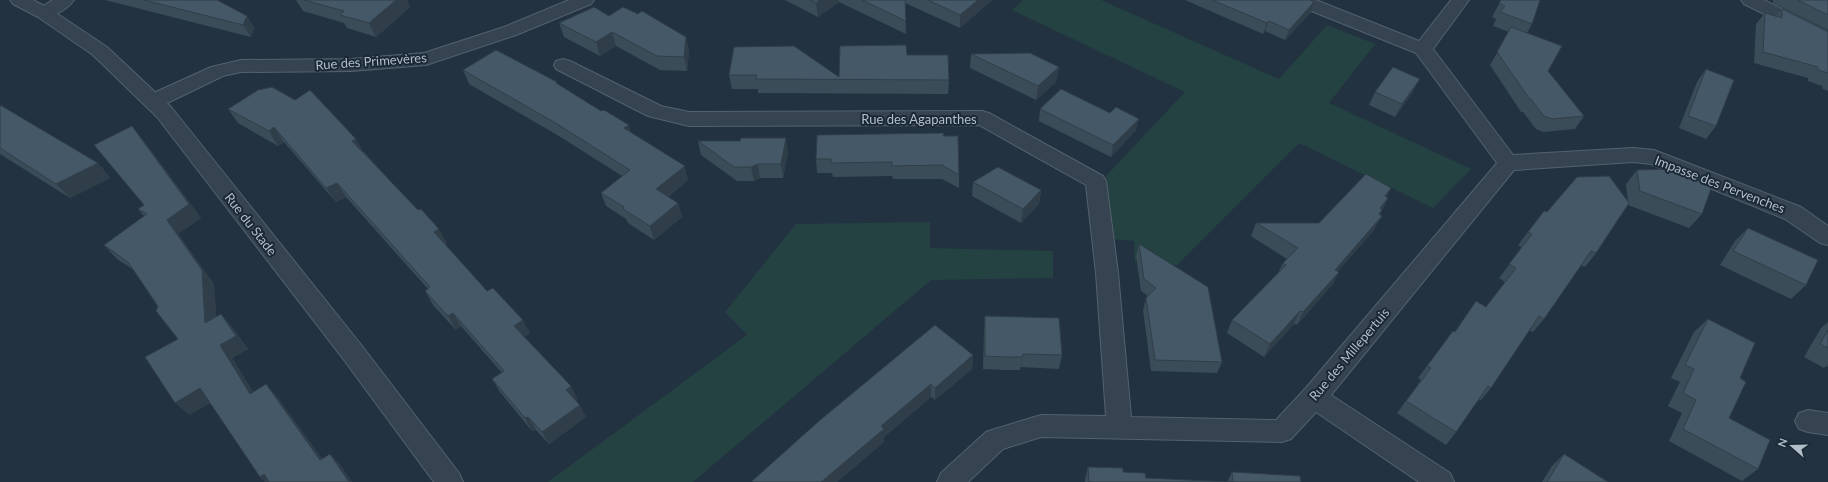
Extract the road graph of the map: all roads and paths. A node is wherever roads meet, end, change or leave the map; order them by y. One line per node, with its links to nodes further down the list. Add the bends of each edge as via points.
1 (19, 0): 7 (street, Rue du Stade)
2 (65, 0): 7 (street)
3 (585, 0): 11 (street, Rue des Primevères, via 510,31 426,59 352,65 241,66 218,71)
4 (1300, 0): 9 (street)
5 (1460, 0): 9 (street)
6 (1750, 0): 8 (street)
7 (44, 13): 11 (street, Rue du Stade, via 100,51)
8 (1828, 39)
9 (1423, 49): 12 (street)
10 (563, 65): 15 (street, Rue des Agapanthes, via 654,111 689,119 982,118 1096,181 1107,273)
11 (154, 101): 16 (street, Rue du Stade, via 353,353)
12 (1508, 163): 13 (street, Impasse des Pervenches, via 1633,155 1654,157 1793,213); 14 (street, Rue des Millepertuis)
13 (1828, 237)
14 (1314, 397): 15 (street, Rue des Millepertuis, via 1282,431); 18 (street)
15 (1119, 426): 17 (street, Rue des Millepertuis, via 1041,426 995,440)
16 (450, 482)
17 (950, 482)
18 (1441, 482)

